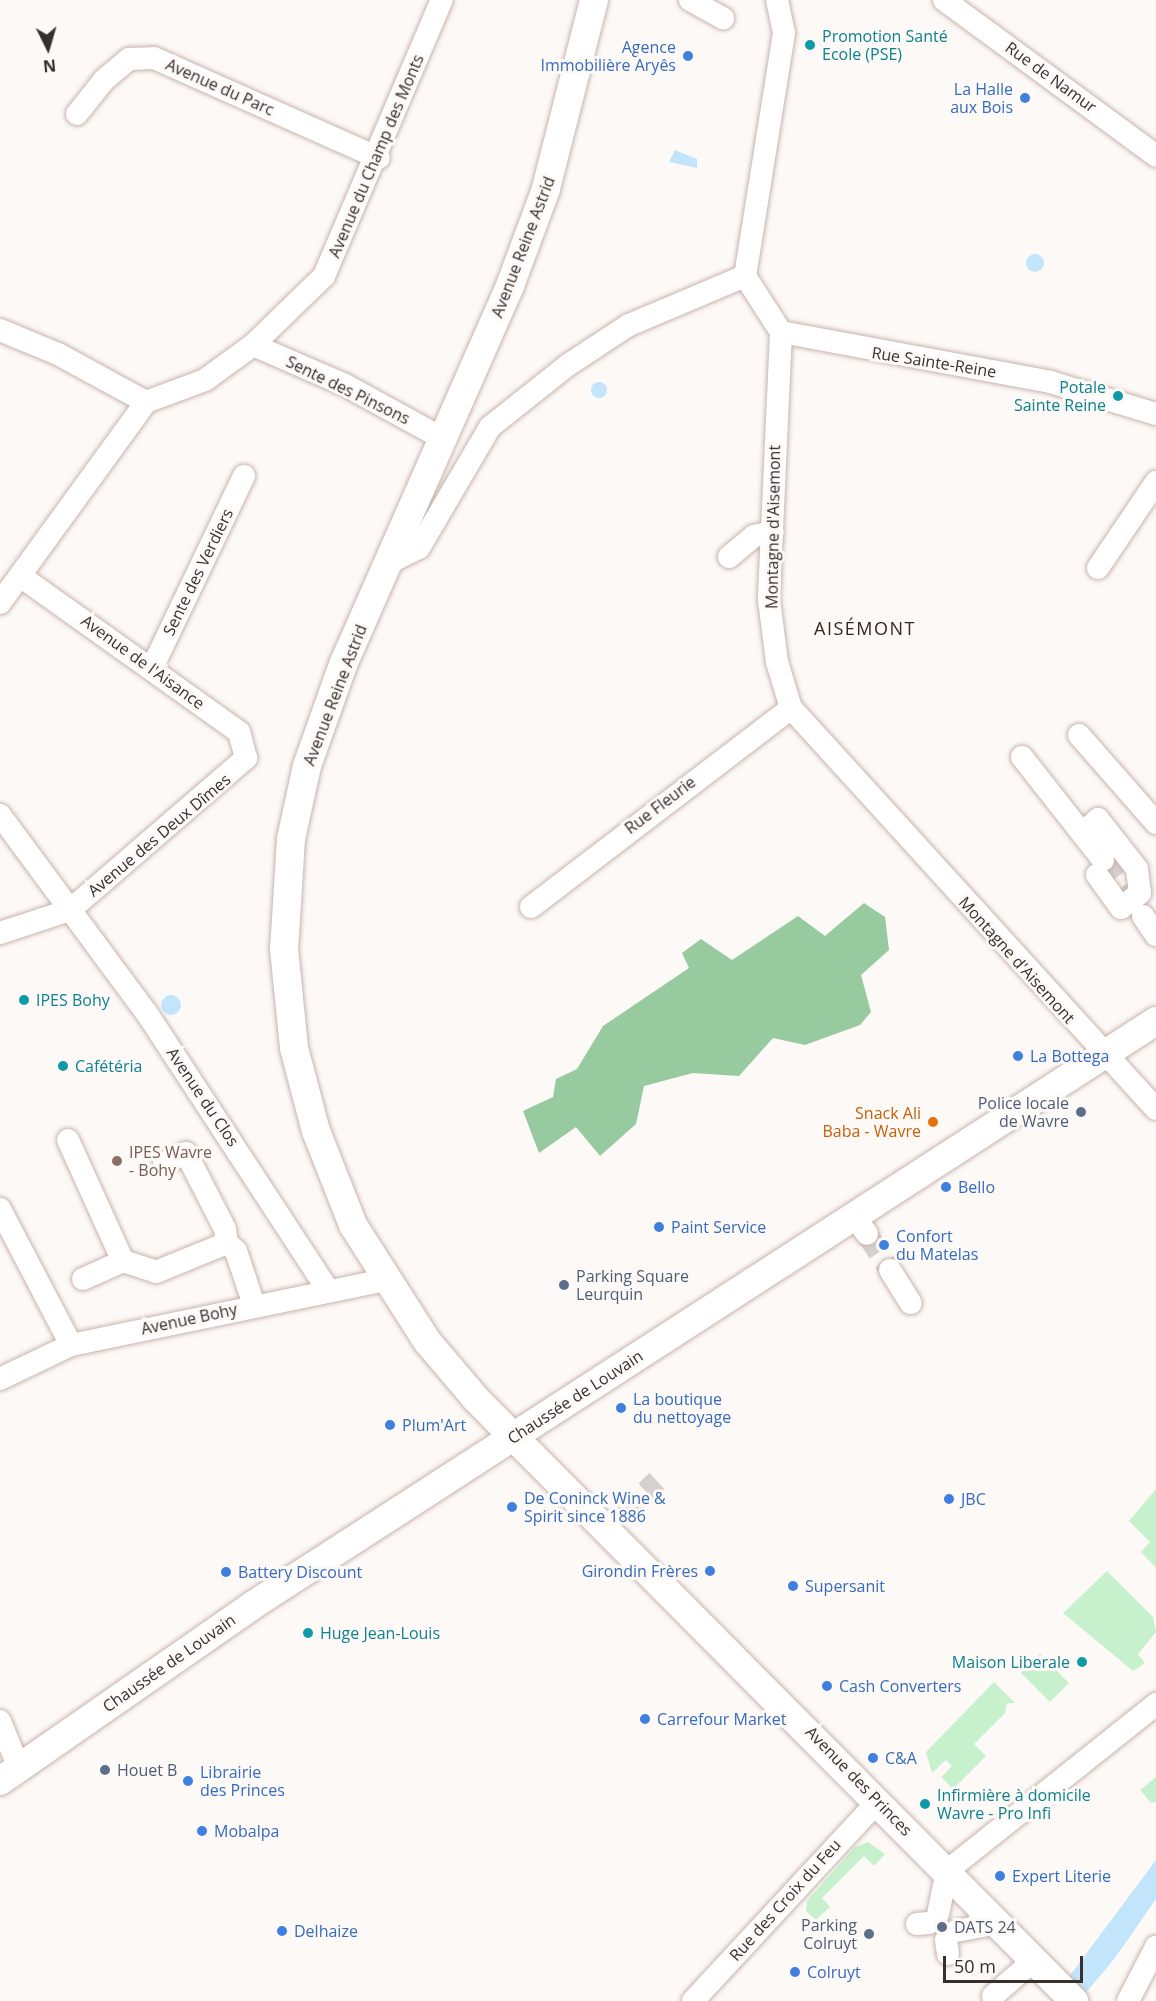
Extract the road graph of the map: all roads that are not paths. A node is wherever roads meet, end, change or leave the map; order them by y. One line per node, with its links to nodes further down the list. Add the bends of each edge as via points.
1 (442, 0): 9 (street, Avenue du Champ des Monts)
2 (594, 0): 16 (main road, Avenue Reine Astrid, via 546,189)
3 (690, 0): 6 (street)
4 (777, 0): 10 (street, via 784,33)
5 (944, 0): 8 (street, Rue de Namur)
6 (723, 18)
7 (77, 114): 9 (street, Avenue du Parc, via 104,80 129,59 154,58)
8 (1156, 156)
9 (379, 158): 13 (street, Avenue du Champ des Monts, via 324,276)
10 (745, 276): 12 (street); 21 (street, via 629,325 568,365 490,427 419,548)
11 (0, 330): 14 (street, via 58,354)
12 (781, 333): 15 (street, Rue Sainte-Reine, via 1050,382); 19 (street, Montagne d'Aisemont)
13 (254, 345): 14 (street, Avenue du Champ des Monts, via 205,380); 16 (street, Sente des Pinsons, via 345,385)
14 (146, 402): 23 (street)
15 (1156, 414)
16 (442, 438): 21 (main road, Avenue Reine Astrid)
17 (244, 476): 25 (street, Sente des Verdiers)
18 (1156, 482): 22 (street)
19 (773, 532): 20 (street, via 754,536); 26 (street, Montagne d'Aisemont, via 769,600 777,662)
20 (729, 557)
21 (390, 562): 46 (main road, Avenue Reine Astrid, via 344,662 307,766 291,839 284,949 294,1048 316,1131 353,1225)
22 (1098, 568)
23 (22, 577): 24 (street); 25 (street, Avenue de l'Aisance)
24 (0, 603)
25 (152, 668): 29 (street, Avenue de l'Aisance, via 239,732)
26 (792, 708): 33 (street, Rue Fleurie); 37 (street, Montagne d'Aisemont)
27 (1078, 735): 31 (street)
28 (1022, 757): 32 (street)
29 (246, 758): 34 (street, Avenue des Deux Dîmes)
30 (0, 815): 34 (street, Avenue du Clos)
31 (1156, 823)
32 (1082, 833): 32 (street, via 1098,819 1137,869 1140,893 1121,908)
33 (531, 907)
34 (70, 910): 35 (street); 47 (street, Avenue du Clos, via 146,1012)
35 (0, 933)
36 (1156, 1021): 37 (main road, Chaussée de Louvain)
37 (1103, 1055): 38 (street, Montagne d'Aisemont); 52 (main road, Chaussée de Louvain, via 861,1225)
38 (1156, 1109)
39 (68, 1140): 43 (street)
40 (164, 1163): 42 (street, via 186,1153 225,1229)
41 (0, 1209): 50 (street)
42 (227, 1244): 43 (street, via 156,1272); 49 (street, via 236,1251)
43 (123, 1261): 45 (street)
44 (890, 1270): 48 (street)
45 (83, 1279)
46 (384, 1280): 47 (street, Avenue Bohy); 52 (main road, Avenue Reine Astrid, via 427,1341)
47 (328, 1290): 49 (street, Avenue Bohy)
48 (911, 1303)
49 (254, 1305): 50 (street, Avenue Bohy)
50 (71, 1345): 51 (street, Avenue Bohy)
51 (0, 1379)
52 (514, 1437): 55 (main road, Chaussée de Louvain); 56 (main road, Avenue des Princes)
53 (1156, 1704): 57 (street)
54 (0, 1721): 55 (street)
55 (9, 1774)
56 (878, 1801): 57 (main road, Avenue des Princes); 64 (street, Rue des Croix du Feu)
57 (947, 1871): 58 (street); 59 (main road, Avenue des Princes)
58 (928, 1920)
59 (998, 1923): 60 (street); 62 (main road, Avenue des Princes)
60 (950, 1942)
61 (1156, 1947): 66 (street)
62 (1043, 1970): 63 (street); 65 (main road, Avenue des Princes)
63 (993, 1996)
64 (693, 2001)
65 (1074, 2001)
66 (1128, 2001)

